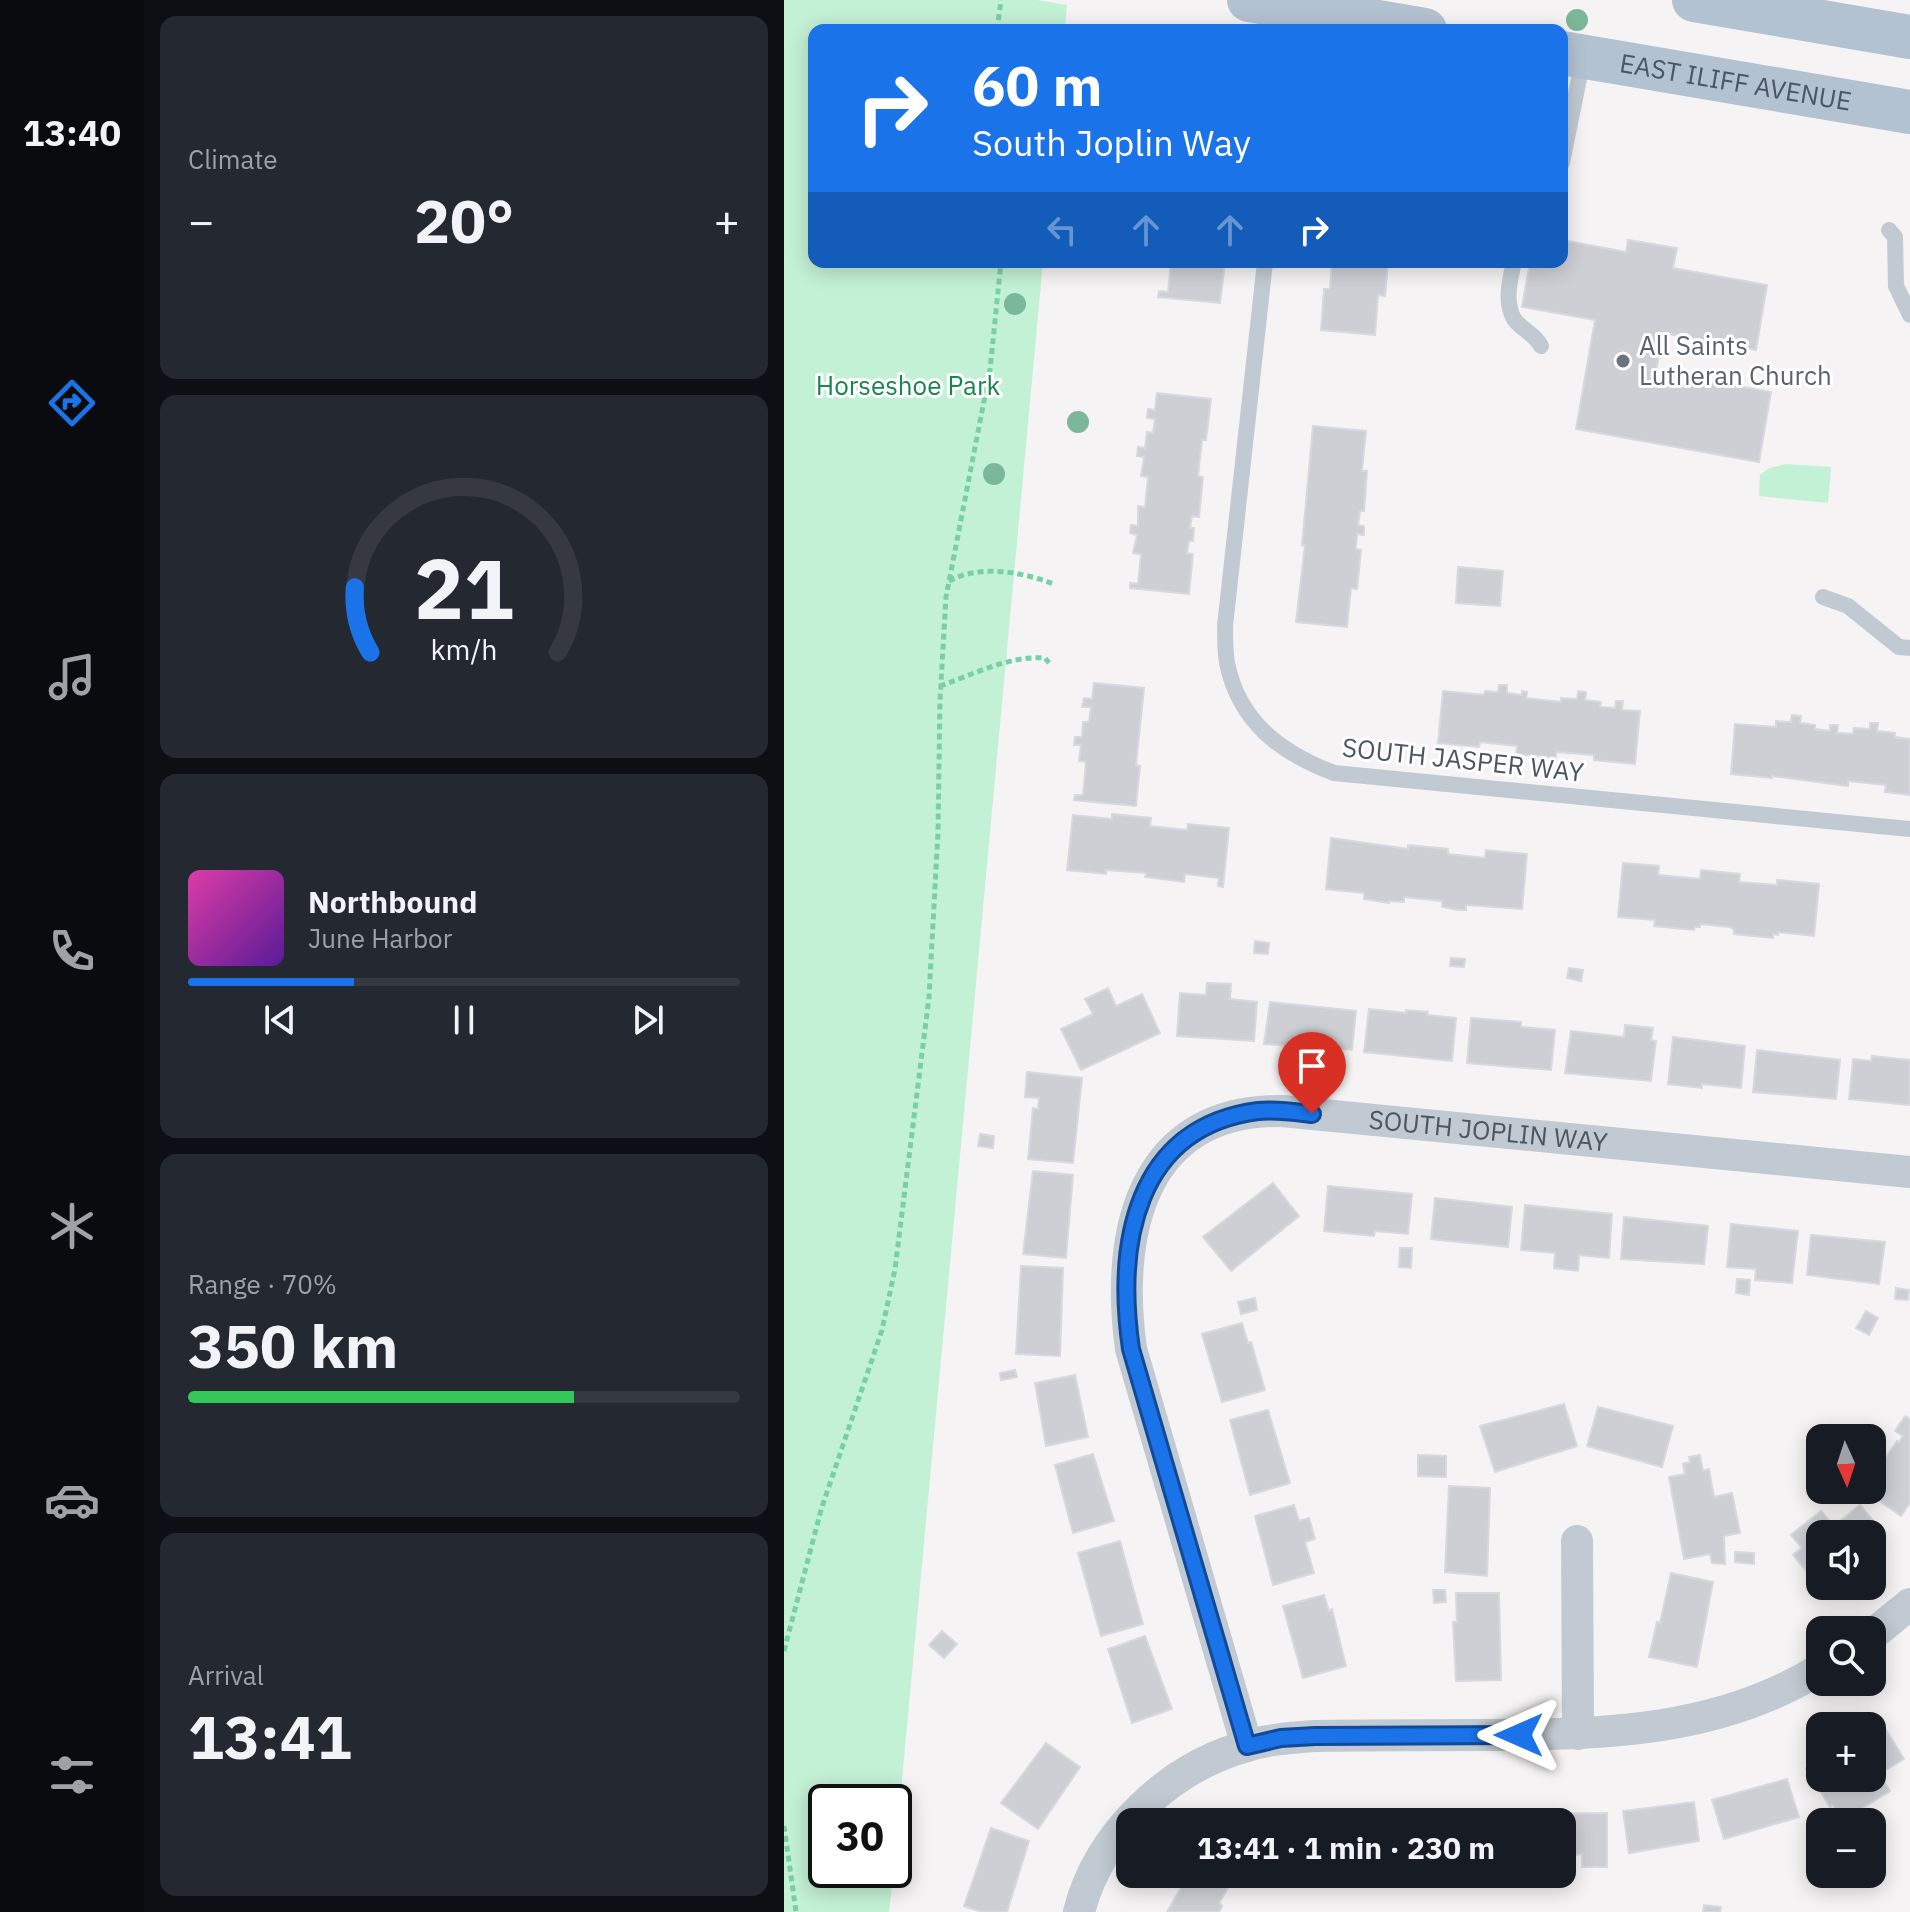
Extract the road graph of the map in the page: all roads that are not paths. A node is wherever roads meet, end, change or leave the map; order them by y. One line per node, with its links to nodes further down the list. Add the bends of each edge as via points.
1 (1249, 0): 3 (main road)
2 (1694, 0): 5 (main road)
3 (1298, 19): 4 (main road)
4 (1356, 24)
5 (1910, 37)
6 (1573, 55): 7 (lane); 8 (main road, EAST ILIFF AVENUE)
7 (1568, 104)
8 (1910, 112)
9 (1889, 230): 12 (lane, via 1895,237 1896,286)
10 (1264, 268): 16 (lane, SOUTH JASPER WAY, via 1225,626 1227,662 1237,693 1256,724 1279,747 1334,773)
11 (1513, 268): 13 (lane, via 1508,287 1514,318)
12 (1910, 315)
13 (1541, 346)
14 (1823, 597): 15 (lane, via 1848,606 1899,647)
15 (1910, 648)
16 (1910, 829)
17 (1910, 1172): 23 (street, SOUTH JOPLIN WAY, via 1282,1111 1227,1117 1179,1144 1156,1168 1140,1198 1126,1315 1131,1349)
18 (1577, 1541): 22 (street)
19 (1906, 1615): 20 (street)
20 (1886, 1627)
21 (1806, 1676): 22 (street, via 1748,1703 1685,1722)
22 (1578, 1734): 23 (street, via 1315,1736)
23 (1247, 1746): 24 (street, via 1185,1773 1123,1827 1104,1854)
24 (1079, 1912)

